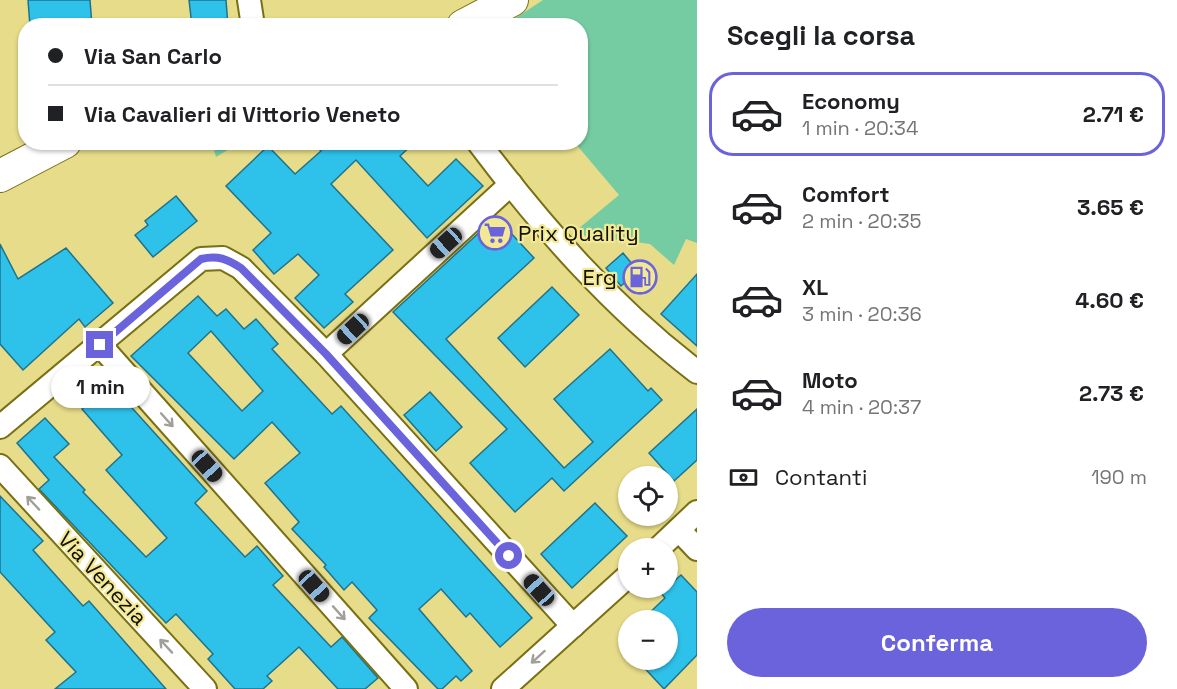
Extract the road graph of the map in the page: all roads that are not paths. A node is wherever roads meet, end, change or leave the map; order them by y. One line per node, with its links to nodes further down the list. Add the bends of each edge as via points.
1 (249, 0): 3 (street)
2 (512, 0): 4 (street)
3 (252, 18)
4 (478, 18)
5 (50, 150): 7 (street)
6 (484, 150): 8 (street)
7 (0, 176)
8 (510, 184): 10 (street); 11 (street, via 609,297)
9 (100, 345): 10 (street, via 201,259 223,258 241,268); 12 (street); 21 (street, one-way to 21)
10 (326, 354): 19 (street)
11 (697, 372)
12 (0, 427)
13 (0, 466): 20 (street, Via Venezia, one-way to 13)
14 (697, 513): 15 (street)
15 (679, 530): 16 (street); 17 (street)
16 (670, 538)
17 (697, 549)
18 (618, 585): 19 (street)
19 (573, 626): 22 (street, one-way to 22)
20 (205, 689)
21 (406, 689)
22 (503, 689)

